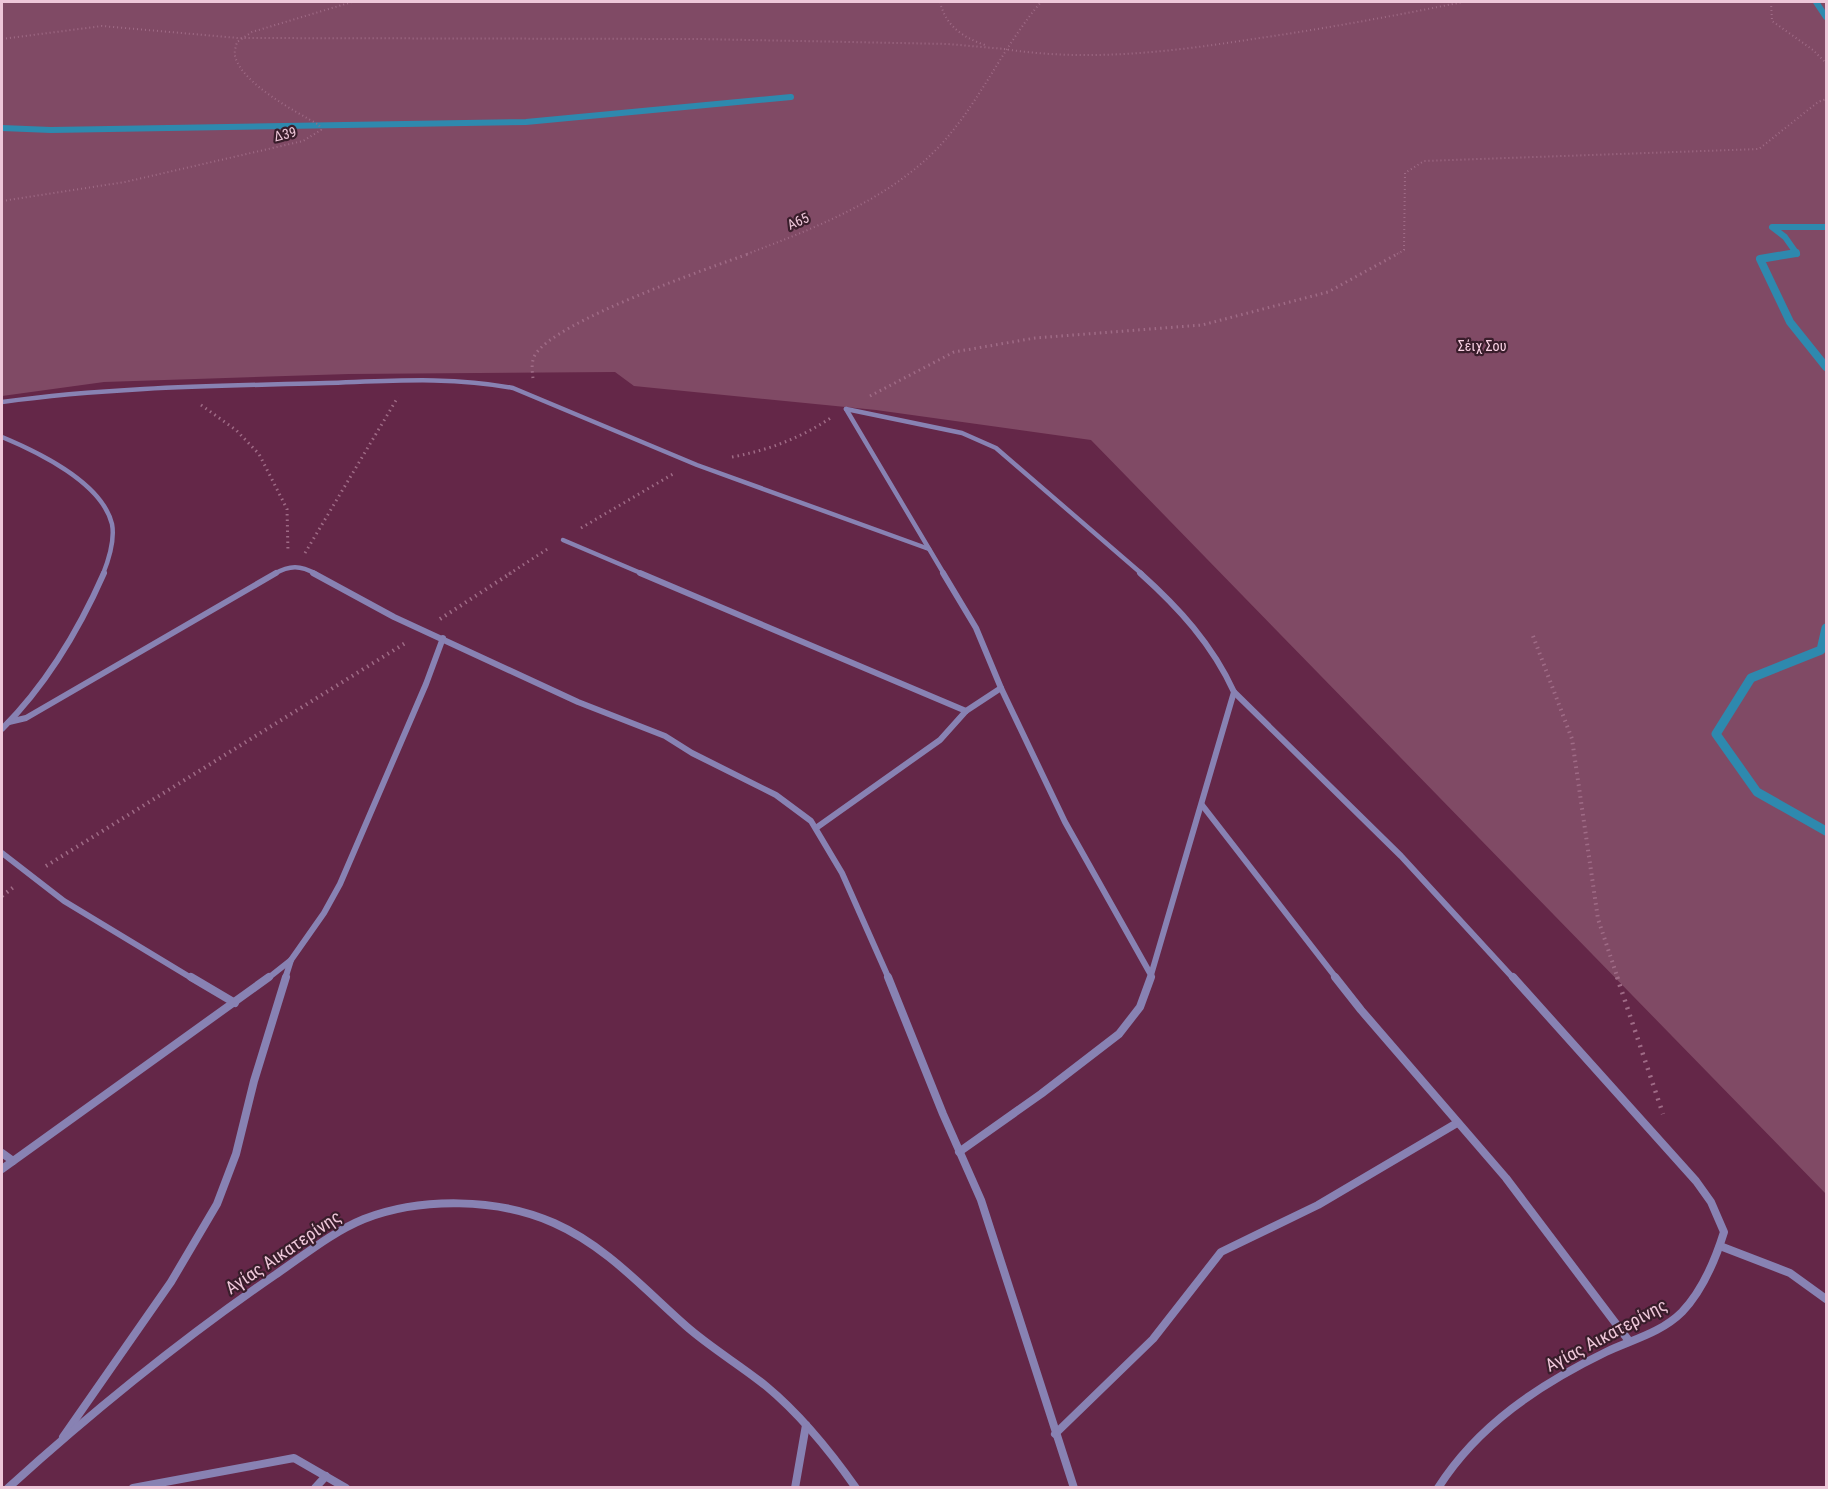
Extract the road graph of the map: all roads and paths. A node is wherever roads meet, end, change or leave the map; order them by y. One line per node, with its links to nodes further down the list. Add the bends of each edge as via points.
1 (352, 2): 6 (path)
2 (940, 2): 8 (path, via 951,27 965,38)
3 (1041, 2): 8 (path, Α65)
4 (1463, 2): 8 (path, via 1342,26 1176,51 1068,56)
5 (1771, 2): 9 (path, via 1772,21)
6 (238, 38): 7 (path, via 102,26); 8 (path, via 700,39 936,43); 10 (path, Δ39, via 237,63 245,74 319,125 320,131 303,141 167,173)
7 (2, 39)
8 (1005, 49): 13 (path, Α65, via 949,137 910,171 806,229 599,313 561,334 536,354 532,369)
9 (1827, 63)
10 (2, 201)
11 (408, 381): 12 (street); 13 (street, via 497,384); 19 (path)
12 (173, 386): 14 (street, via 84,391); 18 (path, via 236,430 260,454 287,509)
13 (534, 398): 17 (street, via 697,465)
14 (2, 402)
15 (2, 437): 25 (street, via 49,461 98,497 108,511 114,535 99,583 71,638 42,684)
16 (563, 540): 24 (street)
17 (930, 549): 22 (street, via 976,628); 23 (street, via 846,409 962,433 996,448 1179,609 1217,657)
18 (288, 567): 19 (street); 25 (street, via 26,718)
19 (297, 567): 21 (street)
20 (1533, 636): 33 (path, via 1572,739 1598,920)
21 (443, 638): 28 (street, via 578,702 664,736 776,795); 30 (street, via 340,884)
22 (1001, 688): 24 (street); 31 (street, via 1065,822)
23 (1234, 692): 27 (street); 39 (street, via 1458,916 1696,1181 1720,1220 1724,1232)
24 (966, 711): 28 (street, via 940,740)
25 (9, 722): 26 (street)
26 (2, 729)
27 (1202, 805): 31 (street); 34 (street, via 1360,1010)
28 (816, 828): 35 (street, via 842,873 884,966)
29 (2, 853): 32 (street, via 99,924)
30 (291, 960): 32 (street); 44 (street, via 236,1154 217,1204 171,1282)
31 (1151, 975): 35 (street, via 1148,992 1132,1020 1036,1098)
32 (235, 1003): 37 (street)
33 (1665, 1119)
34 (1457, 1123): 41 (street, via 1506,1178); 43 (street, via 1318,1205 1221,1252 1153,1339)
35 (959, 1152): 43 (street, via 981,1200)
36 (2, 1153): 37 (street)
37 (13, 1161): 38 (street)
38 (2, 1169)
39 (1720, 1246): 40 (street, via 1774,1263); 41 (street, Αγίας Αικατερίνης, via 1707,1275 1681,1313)
40 (1827, 1299)
41 (1629, 1341): 53 (street, Αγίας Αικατερίνης, via 1558,1377 1488,1428 1464,1452)
42 (806, 1425): 44 (street, Αγίας Αικατερίνης, via 755,1377 698,1335 604,1252 576,1234 532,1215 480,1206 435,1206 384,1212 340,1232 231,1306); 50 (street); 51 (street, Αγίας Αικατερίνης, via 833,1454)
43 (1055, 1434): 52 (street)
44 (58, 1445): 46 (street, Αγίας Αικατερίνης)
45 (326, 1476): 47 (street, via 294,1458); 48 (street); 49 (street)
46 (8, 1488)
47 (133, 1488)
48 (315, 1488)
49 (346, 1488)
50 (795, 1488)
51 (856, 1488)
52 (1074, 1488)
53 (1438, 1488)

